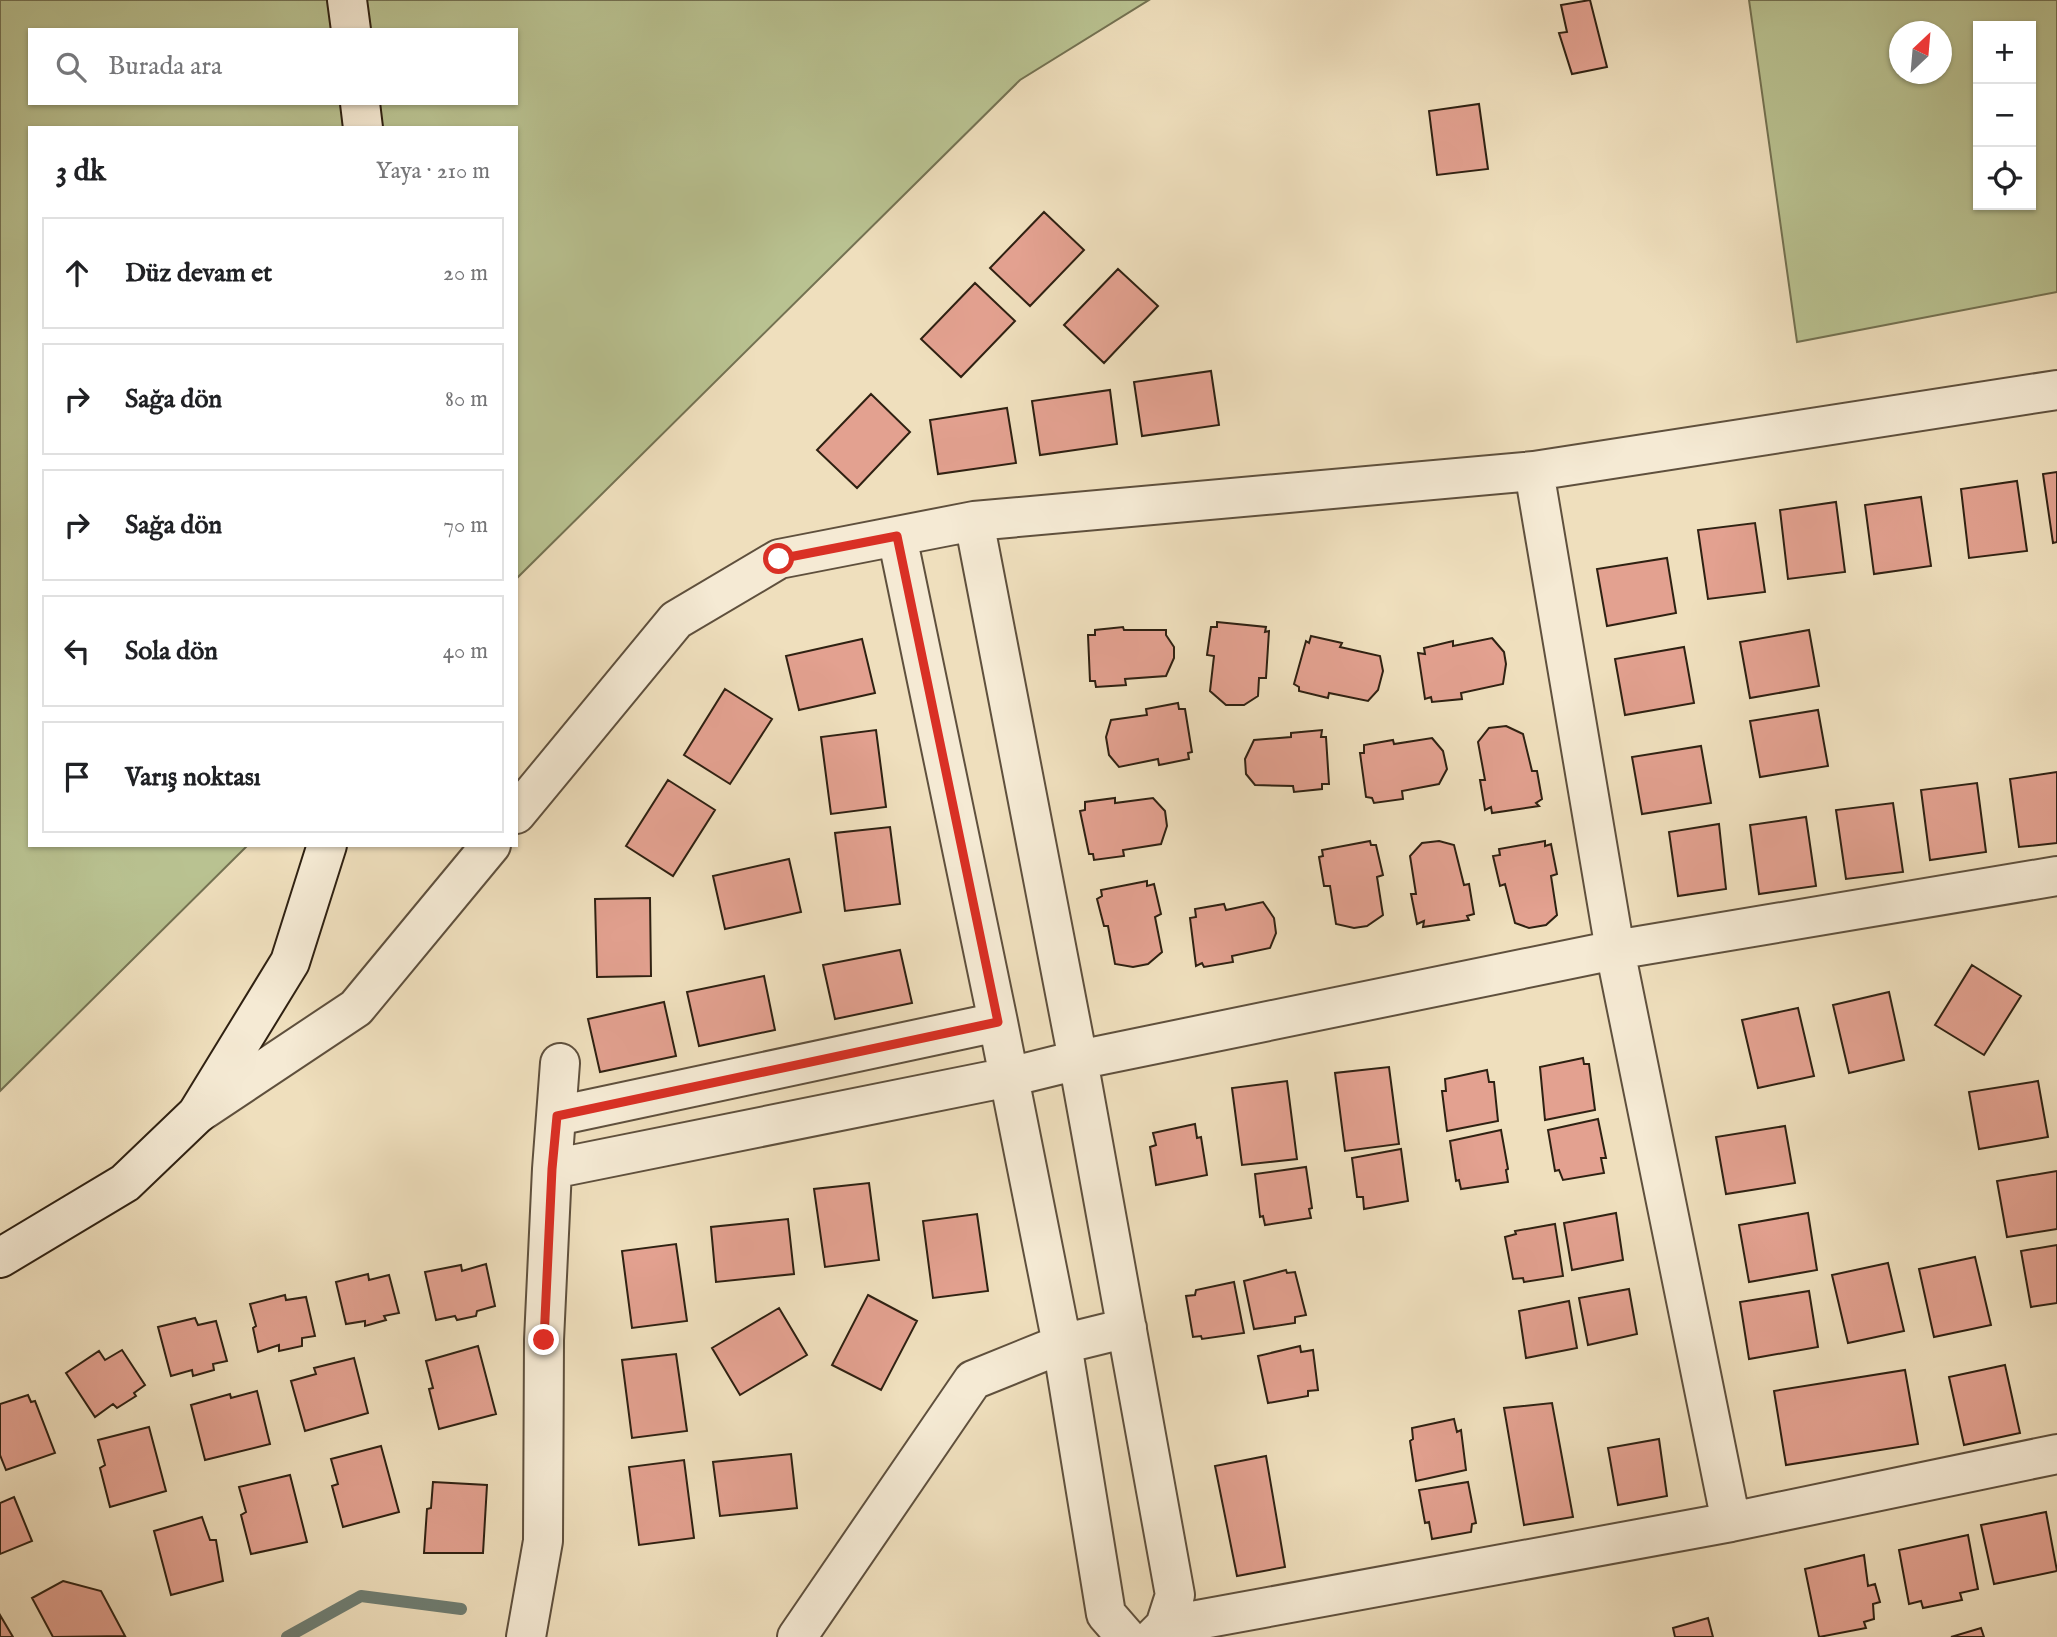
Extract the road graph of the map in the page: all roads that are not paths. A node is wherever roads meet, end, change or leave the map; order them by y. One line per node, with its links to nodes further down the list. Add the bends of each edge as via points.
1 (347, 0): 2 (street)
2 (351, 28)
3 (360, 105): 4 (street)
4 (363, 126)
5 (2057, 390): 6 (street)
6 (1534, 471): 7 (street); 13 (street)
7 (974, 520): 8 (street); 15 (street)
8 (897, 536): 9 (street, via 779,559 676,620); 14 (street)
9 (518, 812)
10 (326, 847): 18 (street, via 290,962)
11 (489, 847): 18 (street, via 356,1007)
12 (2057, 876): 13 (street)
13 (1615, 950): 15 (street); 25 (street)
14 (998, 1022): 17 (street); 19 (street)
15 (1078, 1060): 17 (street); 22 (street)
16 (560, 1063): 19 (street)
17 (1009, 1077): 20 (street); 23 (street)
18 (197, 1114): 21 (street, via 125,1183)
19 (557, 1116): 20 (street)
20 (552, 1169): 27 (street, via 544,1340 543,1541)
21 (0, 1258)
22 (1127, 1328): 23 (street); 26 (street, via 1175,1595)
23 (1062, 1343): 28 (street, via 973,1380); 29 (street, via 1106,1615)
24 (2057, 1454): 25 (street)
25 (1731, 1522): 26 (street)
26 (1159, 1632)
27 (526, 1637)
28 (797, 1637)
29 (1126, 1637)

